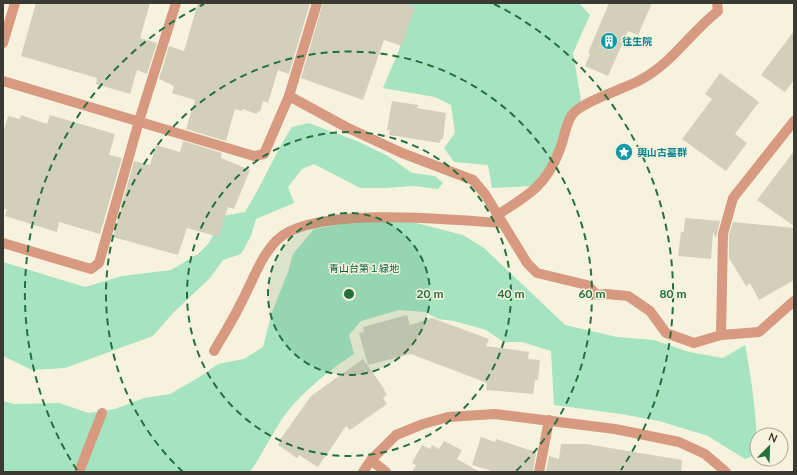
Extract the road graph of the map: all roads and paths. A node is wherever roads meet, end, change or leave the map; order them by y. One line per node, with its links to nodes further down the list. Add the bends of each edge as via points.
1 (15, 3): 5 (street)
2 (176, 3): 8 (street)
3 (317, 3): 7 (street)
4 (717, 3): 10 (street, via 718,11 661,68 572,114 560,150 547,177)
5 (3, 43)
6 (3, 81): 8 (street)
7 (289, 96): 8 (street, via 264,154 254,156); 10 (street, via 346,128 402,154 473,180 485,194)
8 (139, 121): 11 (street, via 99,263 91,269)
9 (794, 121): 13 (street, via 733,198 723,234)
10 (499, 219): 13 (street, via 526,263 537,273 588,285 597,295 628,296 650,311 666,332 694,343); 14 (street, via 406,217 342,219 304,225 277,239 264,258)
11 (3, 243)
12 (794, 301): 13 (street, via 760,332)
13 (720, 335)
14 (214, 351)
15 (102, 413): 18 (street)
16 (549, 420): 17 (street, via 495,414 448,417 396,435); 21 (street); 22 (street, via 615,429 679,442 706,454)
17 (370, 460): 19 (street); 20 (street)
18 (78, 472)
19 (362, 472)
20 (386, 472)
21 (539, 472)
22 (726, 472)

